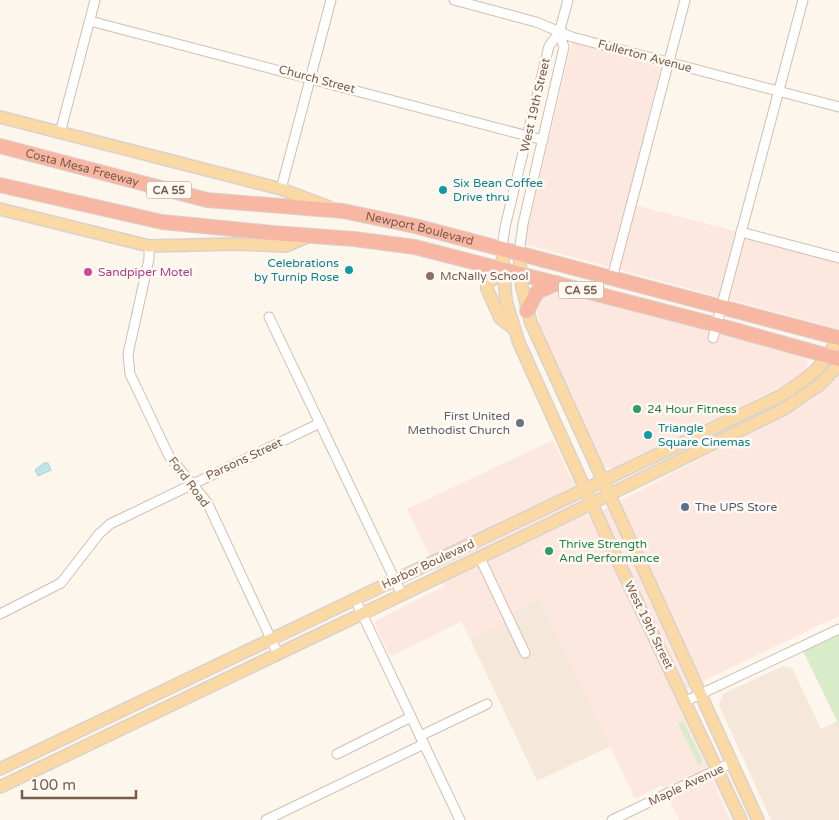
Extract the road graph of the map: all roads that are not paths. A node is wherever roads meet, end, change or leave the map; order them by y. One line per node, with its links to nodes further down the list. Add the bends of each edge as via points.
1 (95, 0): 7 (street)
2 (331, 0): 10 (street)
3 (454, 0): 8 (street, Fullerton Avenue, via 536,22)
4 (568, 0): 8 (street)
5 (685, 0): 9 (street)
6 (803, 0): 11 (street)
7 (90, 22): 10 (street, Church Street); 14 (street)
8 (559, 33): 9 (street, Fullerton Avenue); 15 (street, West 19th Street, via 549,46); 16 (street, West 19th Street, via 564,47)
9 (669, 62): 11 (street, Fullerton Avenue); 30 (street)
10 (311, 78): 15 (street, Church Street); 19 (street)
11 (780, 91): 12 (street, Fullerton Avenue); 22 (street)
12 (839, 107)
13 (0, 117): 14 (main road, Newport Boulevard)
14 (60, 133): 19 (main road, Newport Boulevard)
15 (528, 136): 16 (street, Church Street); 25 (street, West 19th Street)
16 (543, 140): 26 (street, West 19th Street)
17 (0, 146): 21 (highway, Costa Mesa Freeway / CA 55, via 207,200)
18 (0, 185): 23 (highway, CA 55, via 162,222)
19 (281, 190): 21 (main road, Newport Boulevard)
20 (0, 209): 24 (main road, Newport Boulevard)
21 (343, 212): 25 (highway, Newport Boulevard / CA 55)
22 (741, 232): 27 (street); 32 (street)
23 (309, 236): 24 (main road, Newport Boulevard, via 286,246); 28 (highway, Newport Boulevard / CA 55, via 415,247)
24 (149, 246): 41 (street, Ford Road, via 127,362 169,456)
25 (502, 248): 26 (highway, Newport Boulevard / CA 55); 28 (main road, West 19th Street)
26 (519, 253): 29 (main road, West 19th Street); 30 (highway, Newport Boulevard / CA 55)
27 (839, 258)
28 (503, 271): 29 (highway, Newport Boulevard / CA 55); 35 (main road, West 19th Street); 35 (main road, via 487,284 487,288 500,318)
29 (520, 275): 31 (highway, Newport Boulevard / CA 55); 33 (main road, West 19th Street)
30 (612, 278): 32 (highway, Newport Boulevard / CA 55)
31 (557, 283): 33 (highway, via 537,292); 36 (highway, Newport Boulevard / CA 55)
32 (722, 307): 36 (street); 37 (highway, Newport Boulevard / CA 55)
33 (527, 311): 40 (main road, West 19th Street)
34 (269, 317): 39 (street)
35 (514, 329): 42 (main road, West 19th Street)
36 (715, 331): 38 (highway, Newport Boulevard / CA 55)
37 (838, 338): 38 (main road, Harbor Boulevard)
38 (836, 360): 40 (main road, Harbor Boulevard, via 780,396); 43 (main road, Harbor Boulevard, via 808,394 784,409)
39 (320, 423): 41 (street, Parsons Street); 46 (street)
40 (604, 480): 42 (main road, Harbor Boulevard); 43 (main road, West 19th Street)
41 (192, 484): 49 (street, Parsons Street, via 110,524 61,583); 52 (street, Ford Road, via 207,502)
42 (586, 489): 44 (main road, West 19th Street); 46 (main road, Harbor Boulevard)
43 (611, 495): 44 (main road, Harbor Boulevard); 55 (main road, West 19th Street)
44 (592, 504): 45 (main road, Harbor Boulevard); 56 (main road, West 19th Street)
45 (480, 558): 47 (main road, Harbor Boulevard); 53 (street)
46 (395, 580): 47 (street); 48 (main road, Harbor Boulevard)
47 (402, 595): 50 (main road, Harbor Boulevard)
48 (355, 599): 50 (street); 52 (main road, Harbor Boulevard)
49 (0, 614)
50 (362, 614): 54 (main road, Harbor Boulevard); 58 (street)
51 (839, 629): 55 (street)
52 (272, 639): 54 (street, Ford Road); 62 (main road, Harbor Boulevard)
53 (526, 653)
54 (278, 654): 64 (main road, Harbor Boulevard)
55 (701, 694): 56 (street); 61 (main road, West 19th Street)
56 (686, 701): 63 (main road, West 19th Street)
57 (487, 704): 59 (street)
58 (411, 717): 59 (street); 60 (street)
59 (422, 740): 65 (street); 66 (street)
60 (337, 754)
61 (733, 762): 63 (street, Maple Avenue); 69 (main road, West 19th Street)
62 (0, 769)
63 (718, 769): 67 (street, Maple Avenue); 68 (main road, West 19th Street)
64 (0, 787)
65 (266, 820)
66 (460, 820)
67 (612, 820)
68 (741, 820)
69 (758, 820)

